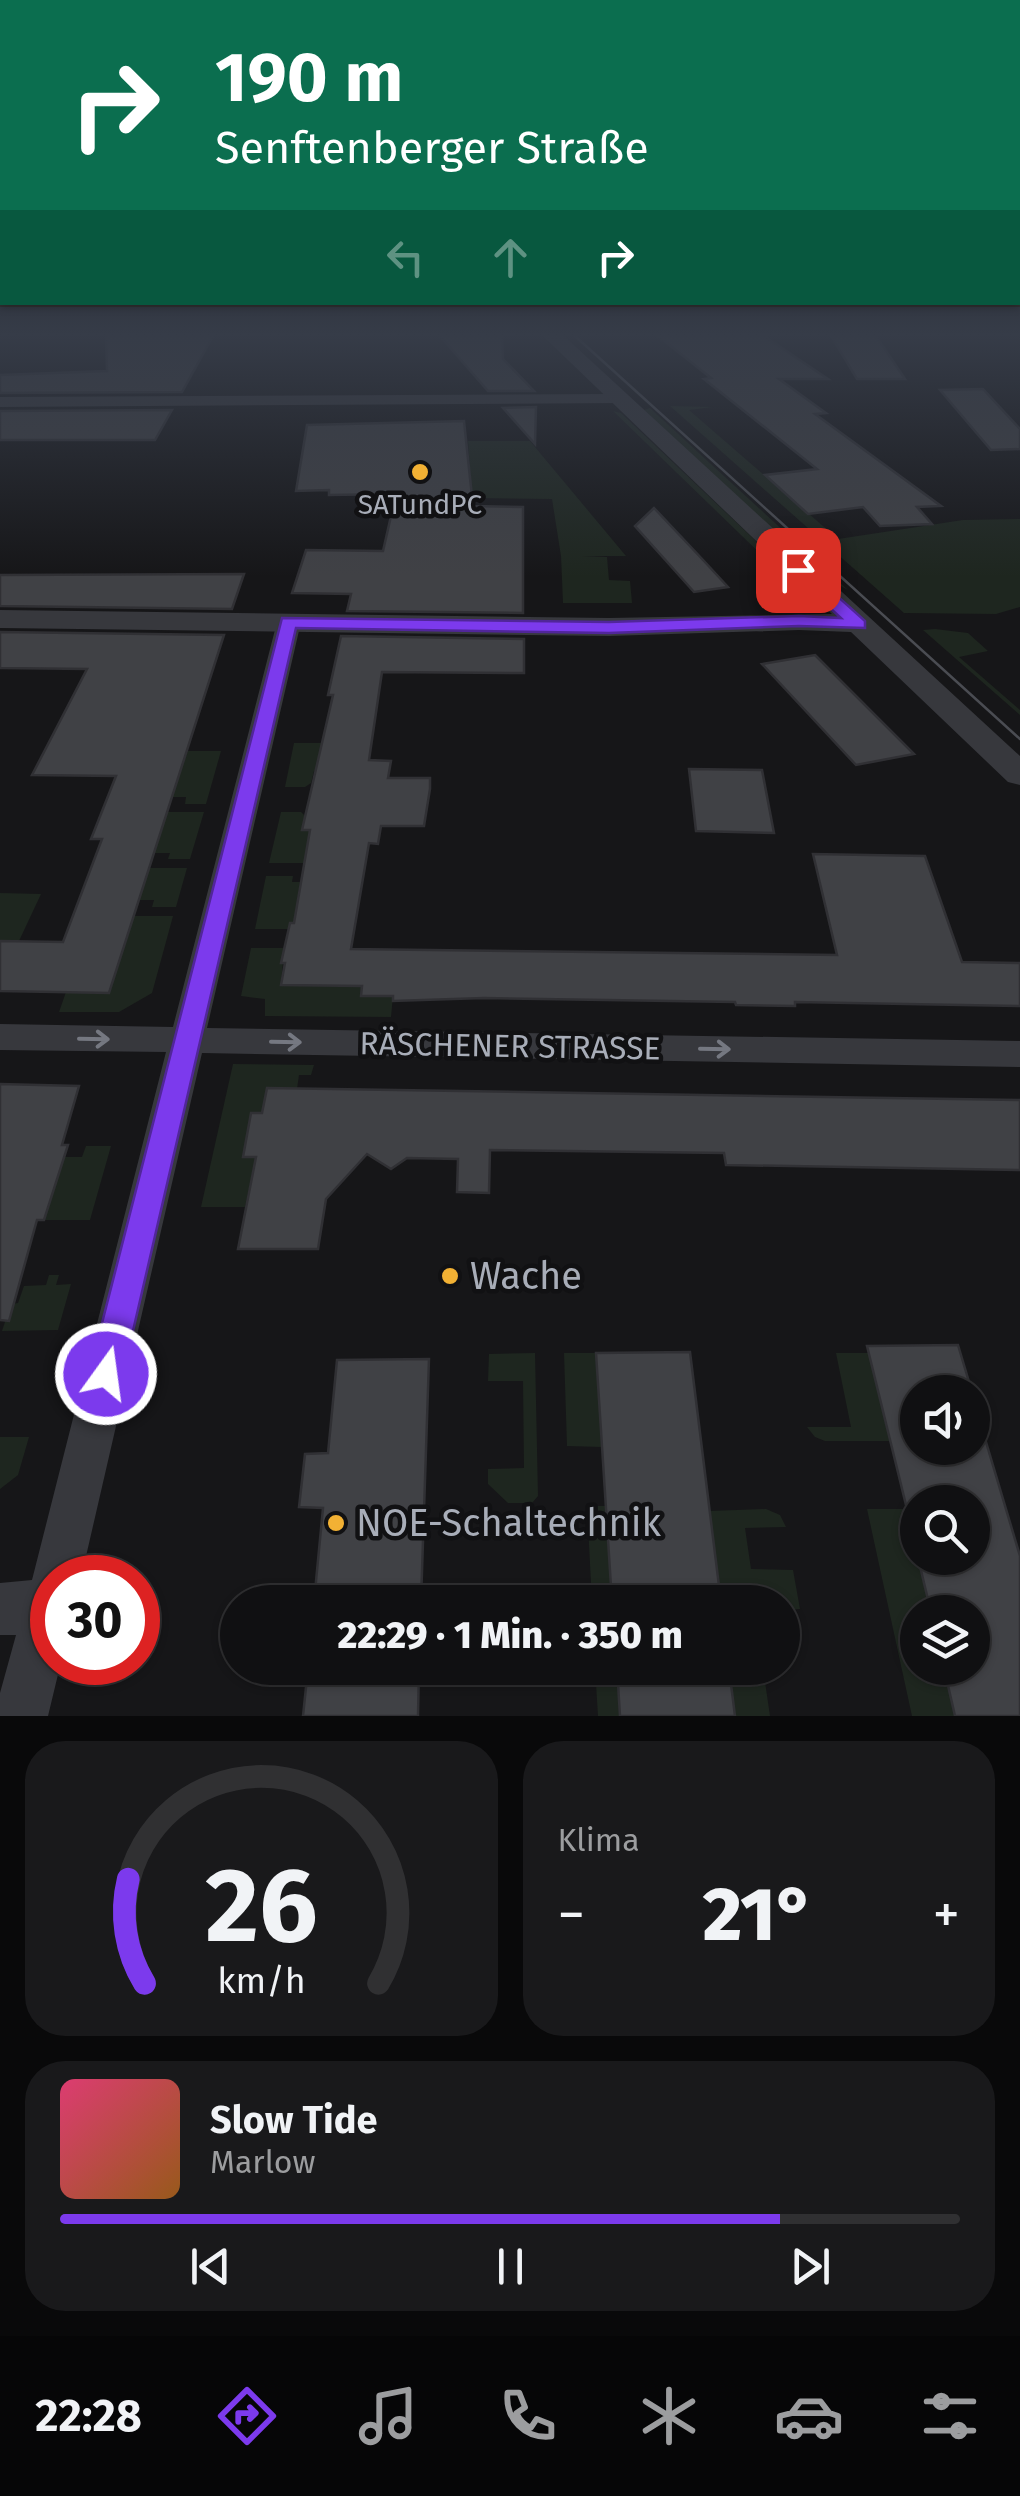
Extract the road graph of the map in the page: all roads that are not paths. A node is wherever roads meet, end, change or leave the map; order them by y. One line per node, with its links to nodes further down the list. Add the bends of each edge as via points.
1 (625, 416): 4 (street)
2 (0, 619): 3 (street)
3 (288, 622): 4 (street); 7 (street)
4 (858, 624): 5 (street)
5 (1020, 775)
6 (0, 1037): 7 (street, RÄSCHENER STRASSE, one-way to 7)
7 (188, 1040): 8 (street, RÄSCHENER STRASSE, one-way to 8); 9 (street)
8 (1020, 1054)
9 (50, 1555)
10 (30, 1656): 11 (street)
11 (21, 1716)

